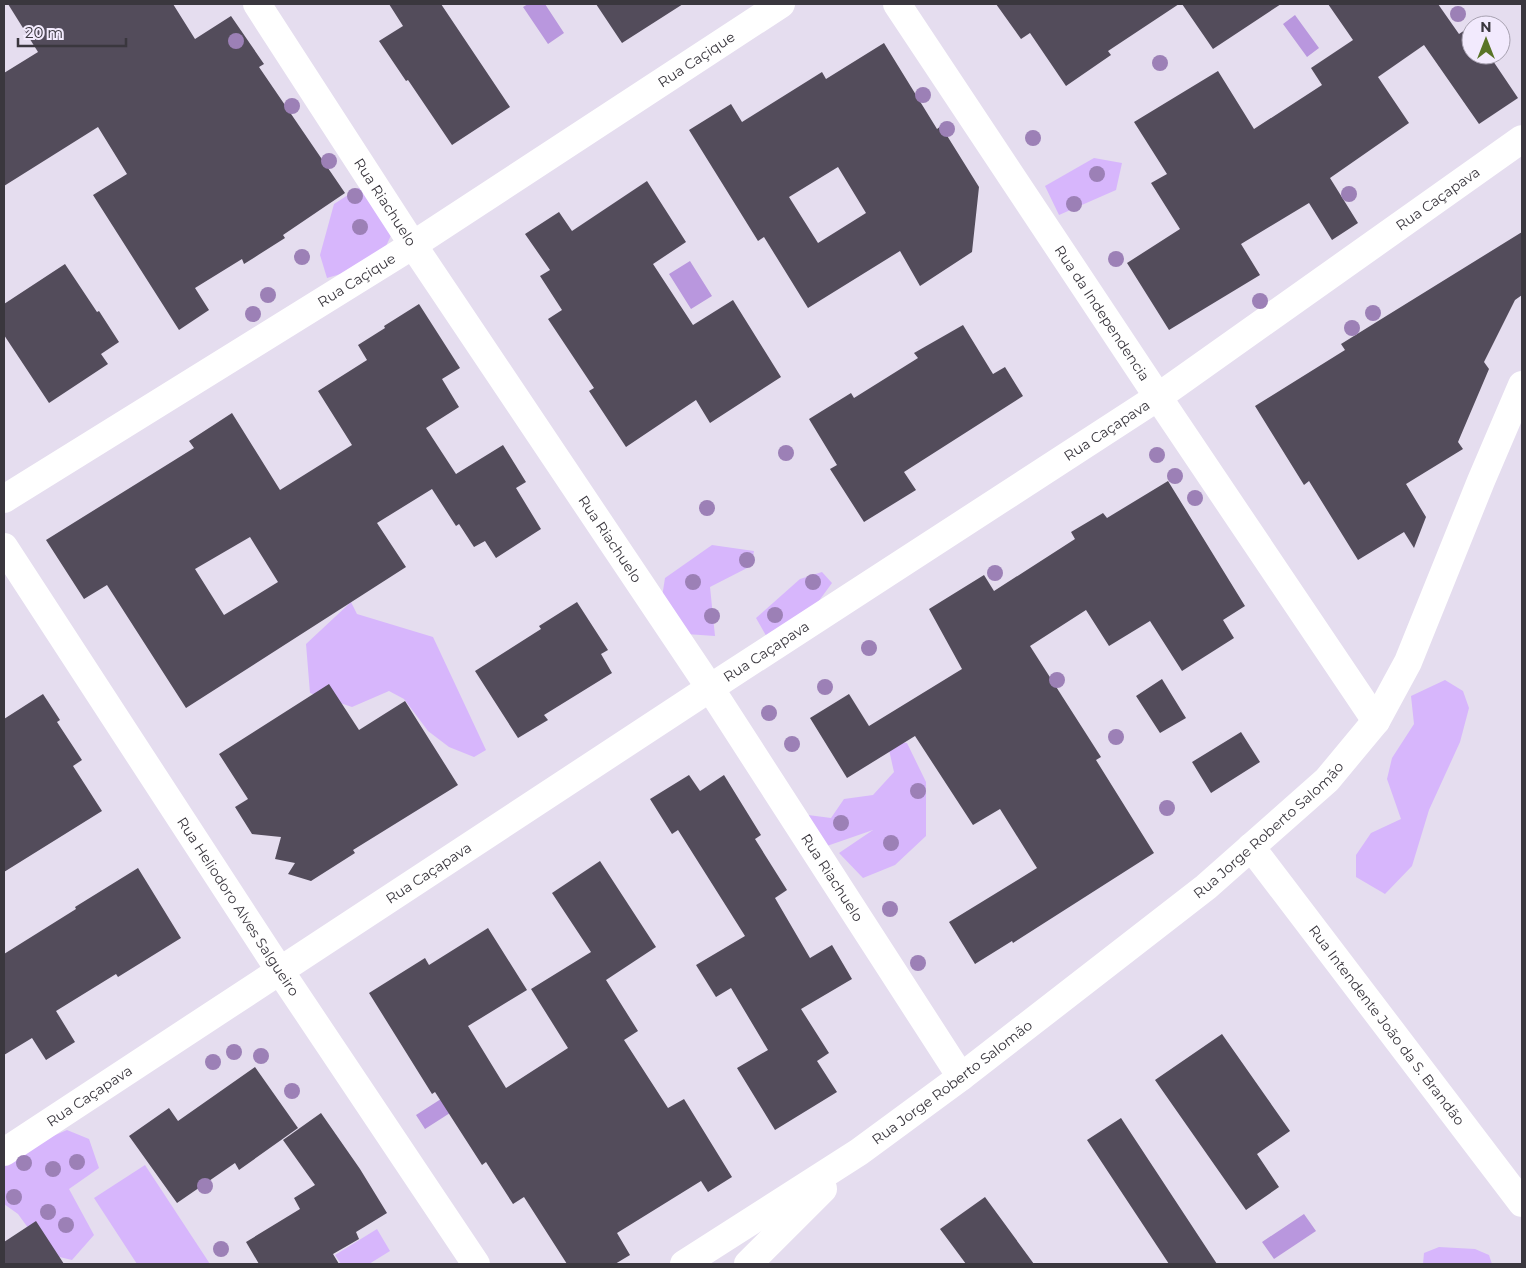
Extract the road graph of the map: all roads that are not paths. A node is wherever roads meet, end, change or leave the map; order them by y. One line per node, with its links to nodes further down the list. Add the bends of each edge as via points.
1 (257, 4): 5 (street, Rua Riachuelo)
2 (781, 4): 5 (street, Rua Caçique)
3 (897, 4): 7 (street, Rua da Independencia)
4 (1522, 139): 7 (street, Rua Caçapava)
5 (412, 245): 8 (street, Rua Caçique); 10 (street, Rua Riachuelo)
6 (1522, 385): 11 (street, Rua Jorge Roberto Salomão, via 1408,662)
7 (1158, 397): 10 (street, Rua Caçapava); 11 (street, Rua da Independencia)
8 (4, 500)
9 (4, 547): 13 (street, Rua Heliodoro Alves Salgueiro)
10 (710, 688): 13 (street, Rua Caçapava); 14 (street, Rua Riachuelo)
11 (1376, 721): 12 (street, Rua Jorge Roberto Salomão, via 1327,780)
12 (1251, 847): 14 (street, Rua Jorge Roberto Salomão, via 1206,887); 17 (street, Rua Intendente João da S. Brandão)
13 (280, 971): 15 (street, Rua Caçapava); 18 (street, Rua Heliodoro Alves Salgueiro)
14 (961, 1077): 16 (street, Rua Jorge Roberto Salomão)
15 (4, 1152)
16 (859, 1152): 19 (street, Rua Jorge Roberto Salomão); 20 (street, Rua Jorge Roberto Salomão)
17 (1522, 1203)
18 (476, 1264)
19 (684, 1264)
20 (748, 1264)

